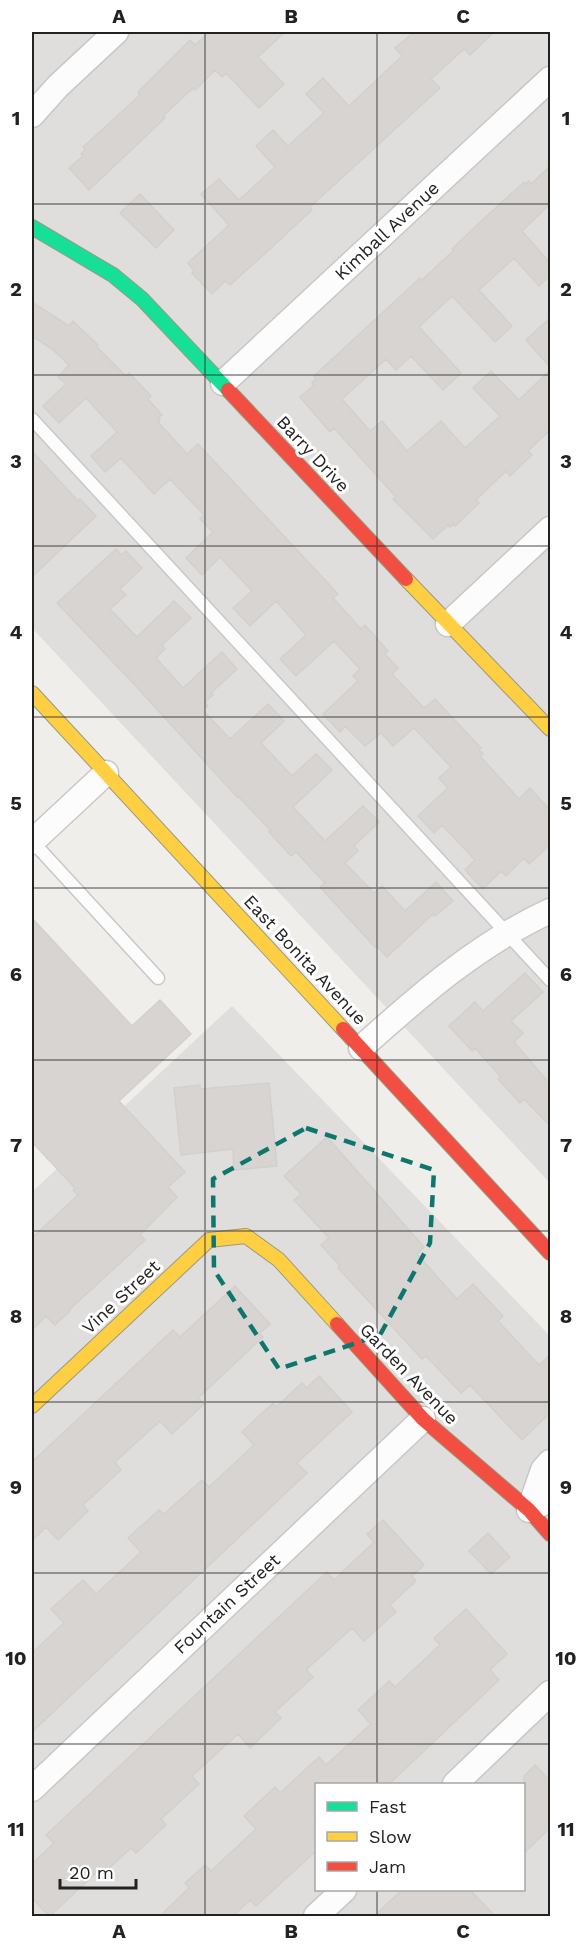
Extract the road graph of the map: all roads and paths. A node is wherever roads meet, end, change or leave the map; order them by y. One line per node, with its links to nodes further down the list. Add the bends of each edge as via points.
1 (116, 32): 3 (street)
2 (550, 79): 5 (street, Kimball Avenue)
3 (32, 115)
4 (32, 226): 5 (street, Barry Drive, via 113,275 142,299)
5 (223, 383): 8 (street, Barry Drive)
6 (32, 419): 14 (lane)
7 (550, 529): 8 (street)
8 (448, 624): 10 (street, Barry Drive)
9 (32, 693): 11 (street, East Bonita Avenue)
10 (550, 729)
11 (106, 773): 12 (street); 17 (street, East Bonita Avenue)
12 (32, 842): 15 (lane)
13 (550, 911): 14 (street)
14 (507, 933): 16 (lane); 17 (street, via 458,965)
15 (158, 978)
16 (550, 980)
17 (361, 1048): 19 (street, East Bonita Avenue)
18 (246, 1236): 20 (street, Vine Street, via 209,1240); 21 (street, Garden Avenue, via 279,1260)
19 (550, 1253)
20 (32, 1406)
21 (423, 1419): 24 (street, Garden Avenue); 28 (street, Fountain Street)
22 (550, 1462): 24 (street, via 543,1470)
23 (550, 1500): 24 (street)
24 (529, 1510): 25 (street, Garden Avenue)
25 (550, 1534)
26 (550, 1693): 27 (street)
27 (457, 1783)
28 (32, 1789)
29 (343, 1891): 30 (street)
30 (316, 1917)

